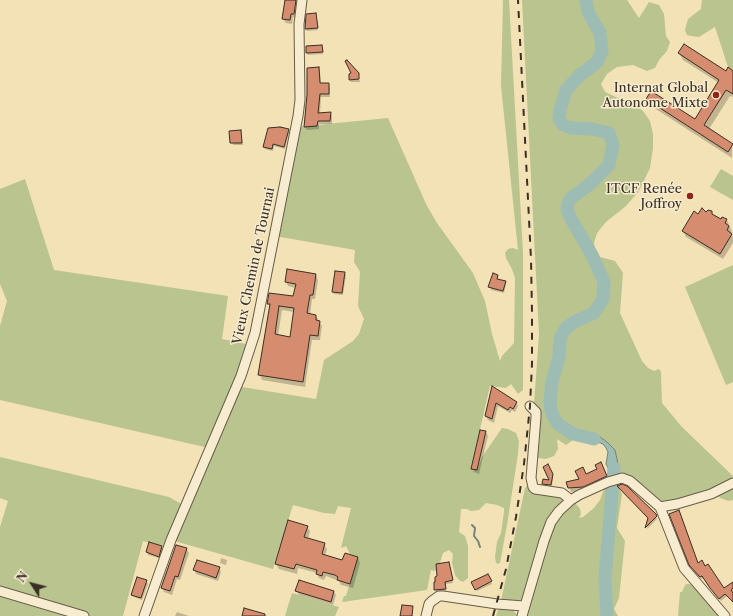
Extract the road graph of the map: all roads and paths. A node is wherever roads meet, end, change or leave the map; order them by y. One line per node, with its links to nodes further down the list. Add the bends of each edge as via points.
1 (302, 0): 9 (street, Vieux Chemin de Tournai, via 299,24 300,100 255,333 241,376 171,540)
2 (530, 406): 4 (street, via 536,412 531,483 535,489 562,493)
3 (733, 483): 5 (street, via 711,494)
4 (571, 500): 5 (street, via 619,478 630,480); 7 (street, via 551,522)
5 (660, 507): 12 (street, via 684,568)
6 (0, 591): 8 (street)
7 (524, 606): 10 (street, via 439,596 429,604); 11 (street)
8 (84, 616)
9 (144, 616)
10 (426, 616)
11 (522, 616)
12 (725, 616)

